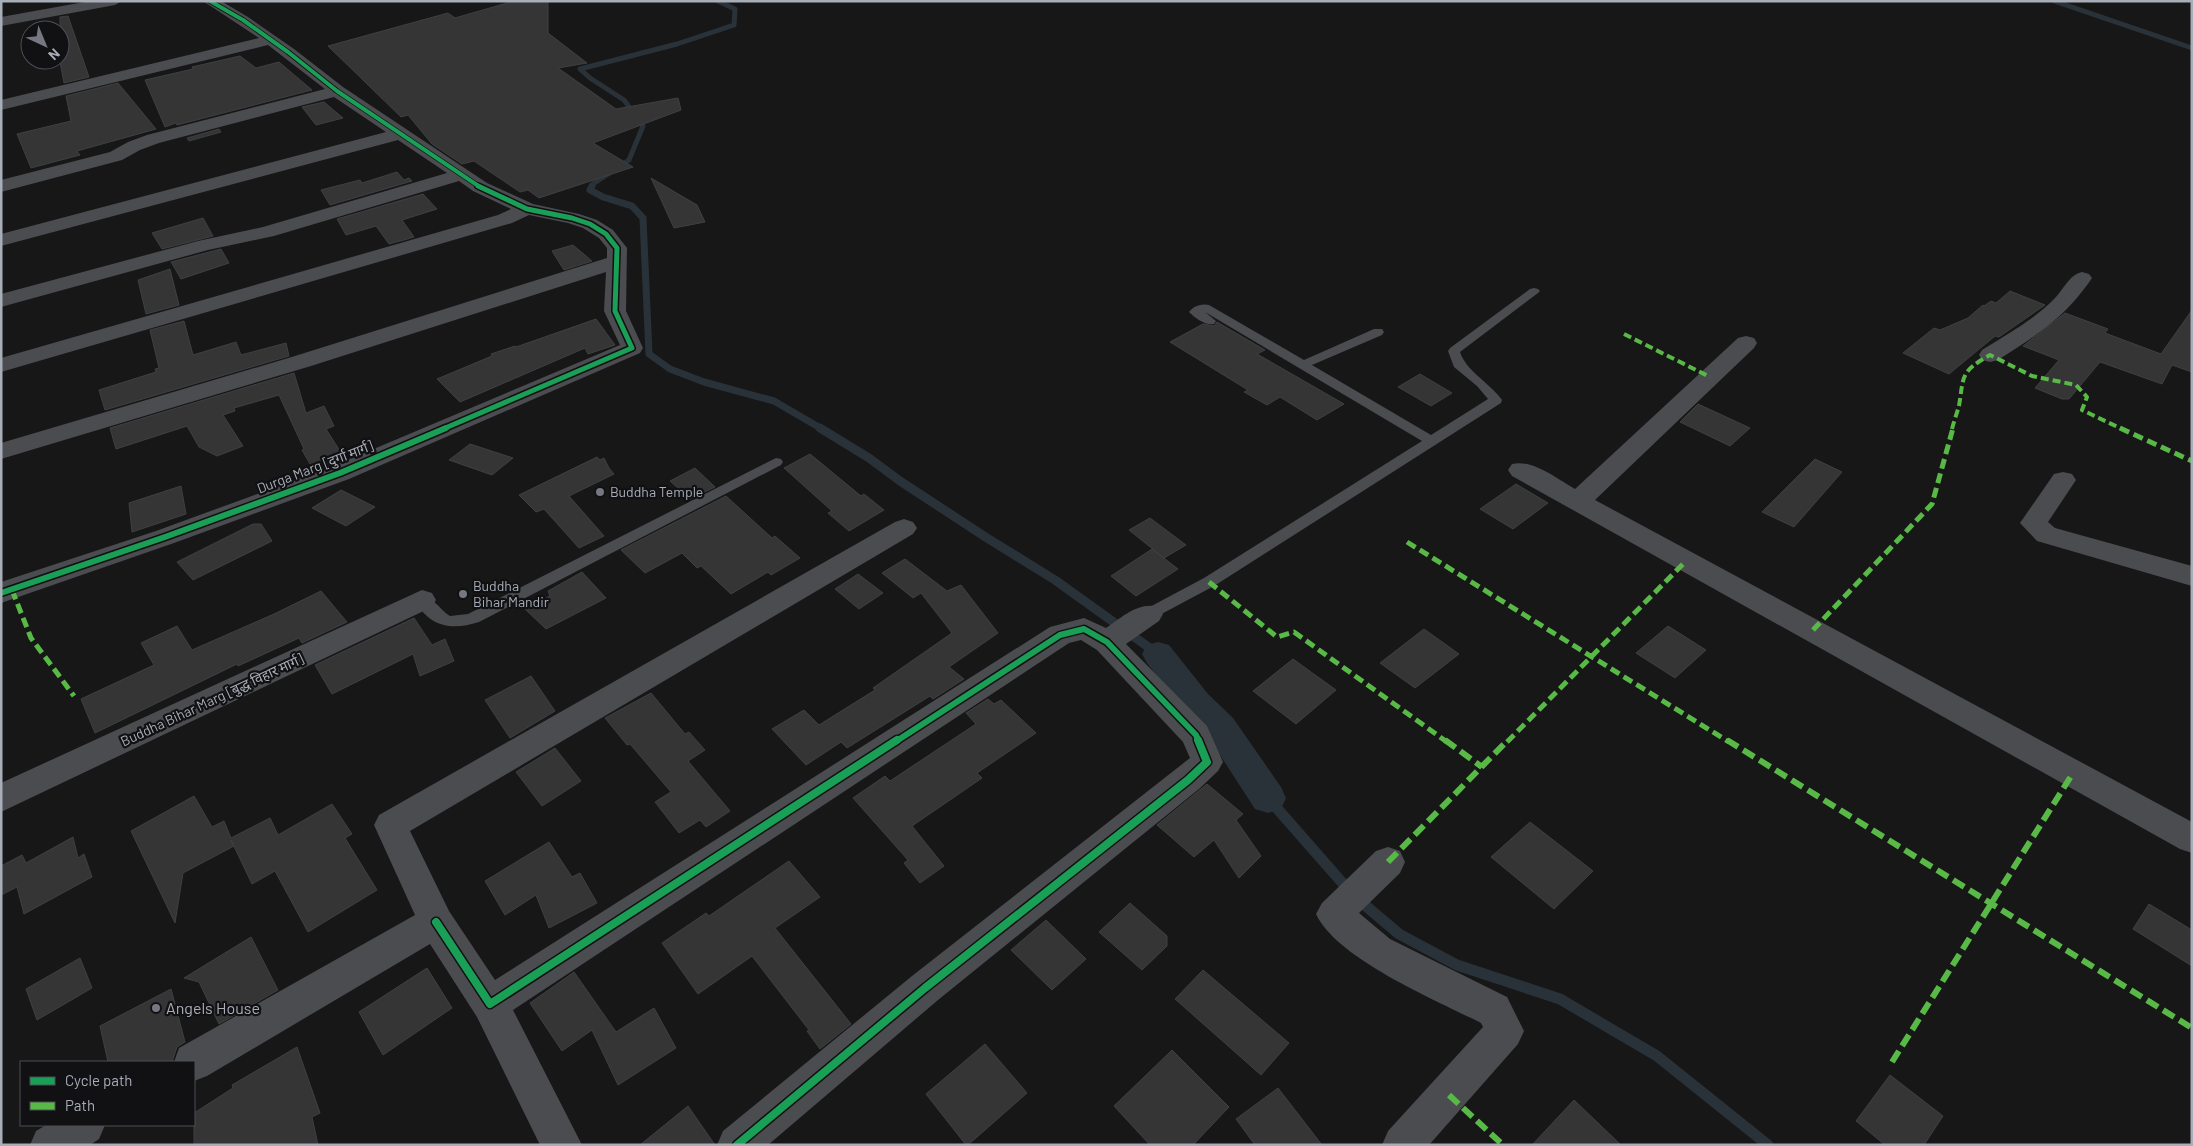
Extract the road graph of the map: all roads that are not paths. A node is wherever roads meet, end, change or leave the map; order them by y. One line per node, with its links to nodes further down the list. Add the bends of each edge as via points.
1 (115, 1): 3 (street)
2 (210, 1): 5 (street)
3 (58, 7): 4 (street)
4 (1, 22)
5 (270, 40): 6 (street); 7 (street)
6 (337, 91): 8 (street); 10 (street, via 153,140 116,156)
7 (1, 105)
8 (399, 134): 9 (street); 12 (street)
9 (461, 175): 11 (street); 16 (street, via 267,232 205,245)
10 (1, 186)
11 (527, 209): 13 (street, via 590,224 606,234 617,248); 21 (street, via 506,219)
12 (1, 240)
13 (616, 262): 24 (street); 31 (street, Durga Marg [दुर्गा मार्ग], via 615,312 632,348 340,473)
14 (2082, 278): 20 (street, via 2042,322)
15 (1534, 291): 23 (lane, via 1454,351 1458,364 1496,400)
16 (1, 301)
17 (1210, 321): 22 (lane, via 1195,312 1205,306)
18 (1378, 332): 22 (lane)
19 (1746, 343): 28 (street)
20 (1990, 355)
21 (1, 365)
22 (1303, 365): 23 (lane)
23 (1431, 441): 33 (lane, via 1209,582)
24 (1, 451)
25 (776, 462): 32 (lane, via 473,618 459,622 441,620)
26 (1521, 470): 28 (street)
27 (2063, 480): 30 (street, via 2033,523 2046,535)
28 (1578, 501): 36 (street)
29 (904, 528): 38 (street, via 391,825)
30 (2192, 576)
31 (1, 593)
32 (422, 600): 35 (street, Buddha Bihar Marg [बुद्ध विहार मार्ग])
33 (1149, 614): 34 (street)
34 (1107, 642): 39 (street, via 1084,629 1060,635); 44 (street, via 1196,736 1207,762 925,988)
35 (1, 798)
36 (2192, 839)
37 (1388, 862): 45 (street, via 1334,914 1377,951 1494,1010 1506,1031)
38 (436, 922): 39 (street); 40 (street)
39 (490, 1004): 43 (street)
40 (195, 1061)
41 (83, 1126): 42 (street)
42 (50, 1145)
43 (562, 1145)
44 (737, 1145)
45 (1402, 1145)

